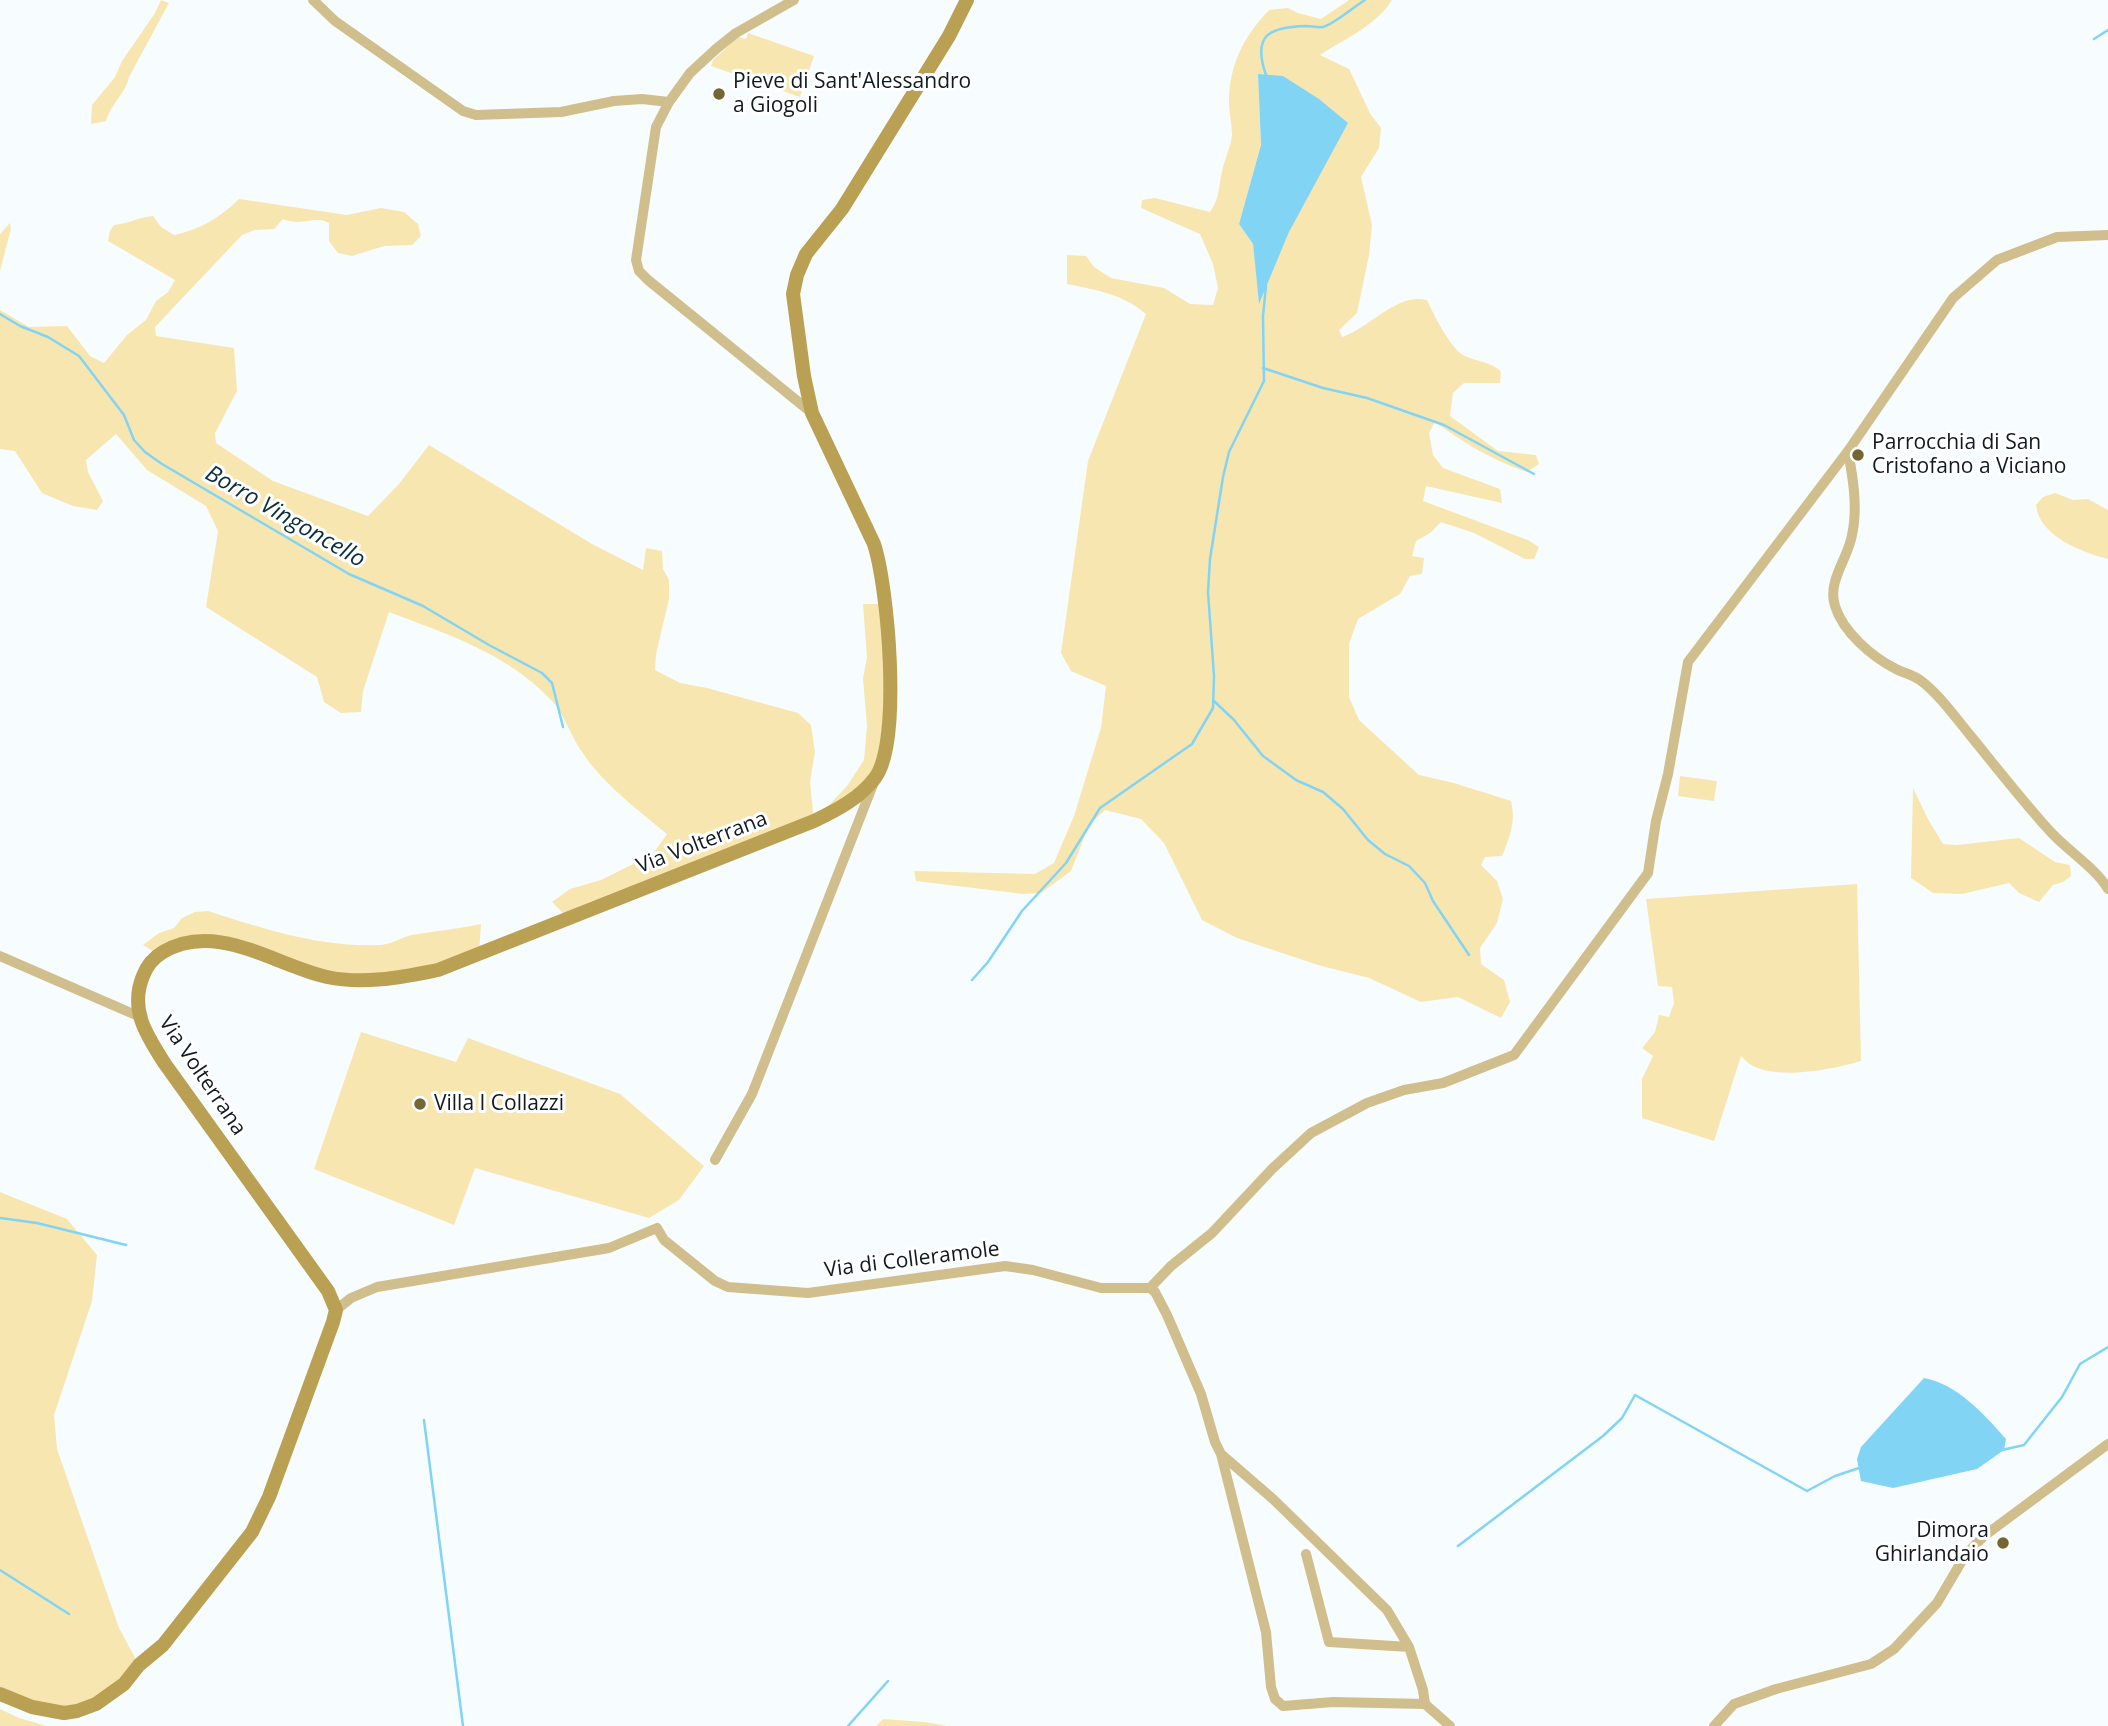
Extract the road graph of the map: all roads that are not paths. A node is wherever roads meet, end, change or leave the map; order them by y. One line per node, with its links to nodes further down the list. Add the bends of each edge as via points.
1 (313, 0): 4 (street, via 335,22 463,111 476,115 561,112 642,99)
2 (794, 0): 4 (street, via 716,49)
3 (967, 0): 6 (main road, Via Volterrana, via 949,36 842,209 806,254 797,275 793,293)
4 (668, 102): 6 (street, via 656,127 636,260 639,271)
5 (2108, 235): 7 (street, via 2057,237 1997,260 1953,298)
6 (812, 413): 8 (main road, Via Volterrana, via 881,566 890,730)
7 (1849, 451): 9 (street, via 1853,533 1833,592 1839,615 1870,651 1919,679 1941,701 2050,831); 13 (street, via 1688,662 1648,873 1514,1055 1443,1083 1367,1102 1311,1133)
8 (876, 776): 11 (main road, Via Volterrana, via 858,796 814,821 438,970 351,981 326,977 242,947 210,941 173,947 147,965 137,1000); 12 (street, Via Volterrana, via 752,1094)
9 (2108, 889)
10 (0, 956): 11 (street)
11 (138, 1016): 14 (main road, Via Volterrana, via 165,1064 328,1291)
12 (715, 1160)
13 (1150, 1288): 14 (street, Via di Colleramole, via 1101,1289 1005,1266 808,1293 727,1287 664,1240 657,1228 609,1248 376,1287); 16 (street, via 1177,1338)
14 (336, 1310): 19 (main road, via 274,1485 252,1532 163,1645 124,1684 77,1711 33,1707)
15 (2108, 1444): 22 (street, via 1984,1536 1966,1554 1937,1603 1894,1649 1871,1664 1734,1704)
16 (1221, 1454): 18 (street, via 1387,1610); 20 (street, via 1266,1632 1275,1699 1283,1706)
17 (1306, 1555): 18 (street, via 1329,1642)
18 (1409, 1647): 20 (street)
19 (0, 1695)
20 (1425, 1704): 21 (street)
21 (1450, 1726)
22 (1714, 1726)

